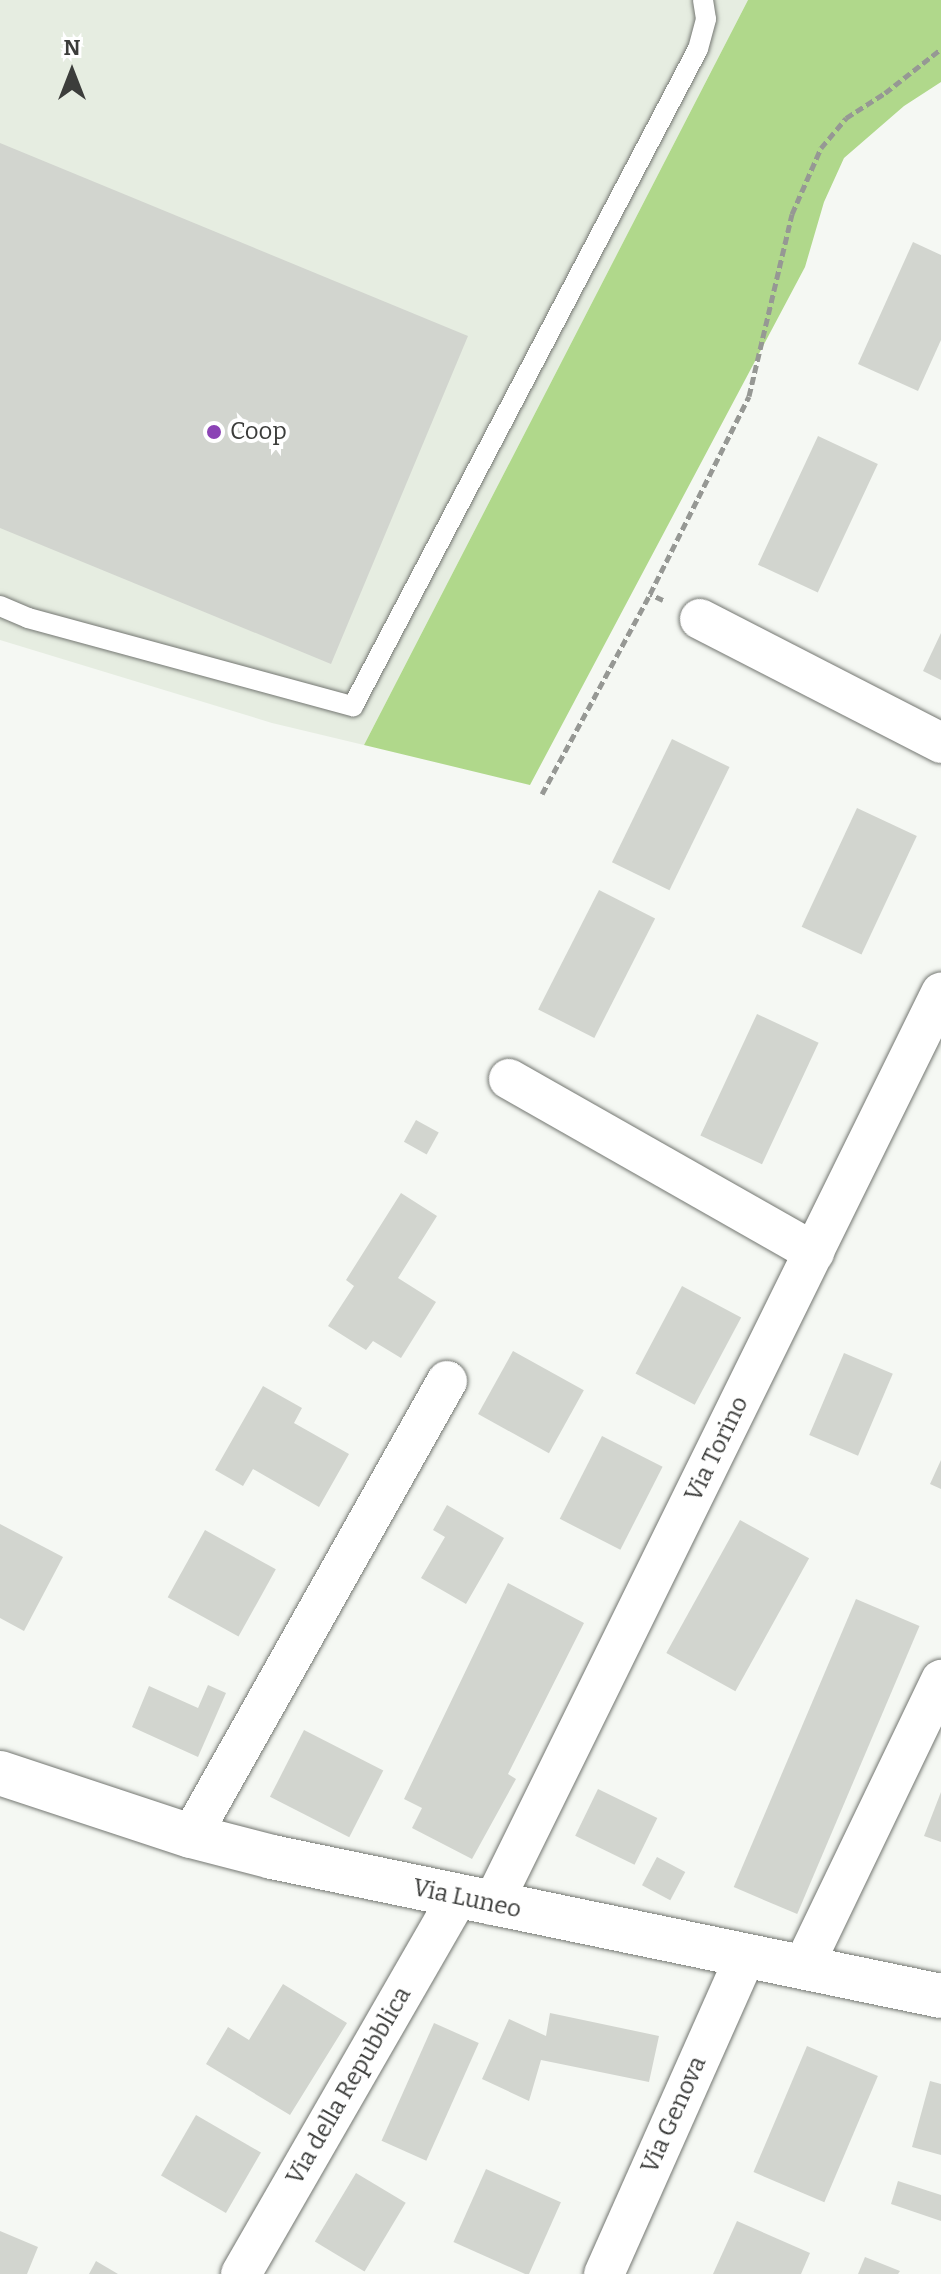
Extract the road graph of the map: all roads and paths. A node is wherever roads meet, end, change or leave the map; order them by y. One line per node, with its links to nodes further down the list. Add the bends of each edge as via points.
1 (703, 0): 4 (lane, via 706,19 698,49 353,706)
2 (941, 49): 3 (path, via 846,118 821,148 792,214 749,396)
3 (650, 594): 5 (path); 7 (path)
4 (0, 606)
5 (700, 619): 6 (street)
6 (941, 743)
7 (542, 794)
8 (937, 1010): 10 (street, Via Torino)
9 (509, 1079): 10 (street)
10 (814, 1252): 15 (street, Via Torino)
11 (447, 1381): 14 (street)
12 (941, 1680): 17 (street)
13 (0, 1773): 14 (street, Via Luneo)
14 (191, 1836): 15 (street, Via Luneo)
15 (474, 1901): 16 (street, Via Luneo); 19 (street, Via della Repubblica)
16 (745, 1957): 17 (street, Via Luneo); 20 (street, Via Genova)
17 (802, 1969): 18 (street, Via Luneo)
18 (941, 1996)
19 (241, 2274)
20 (604, 2274)

